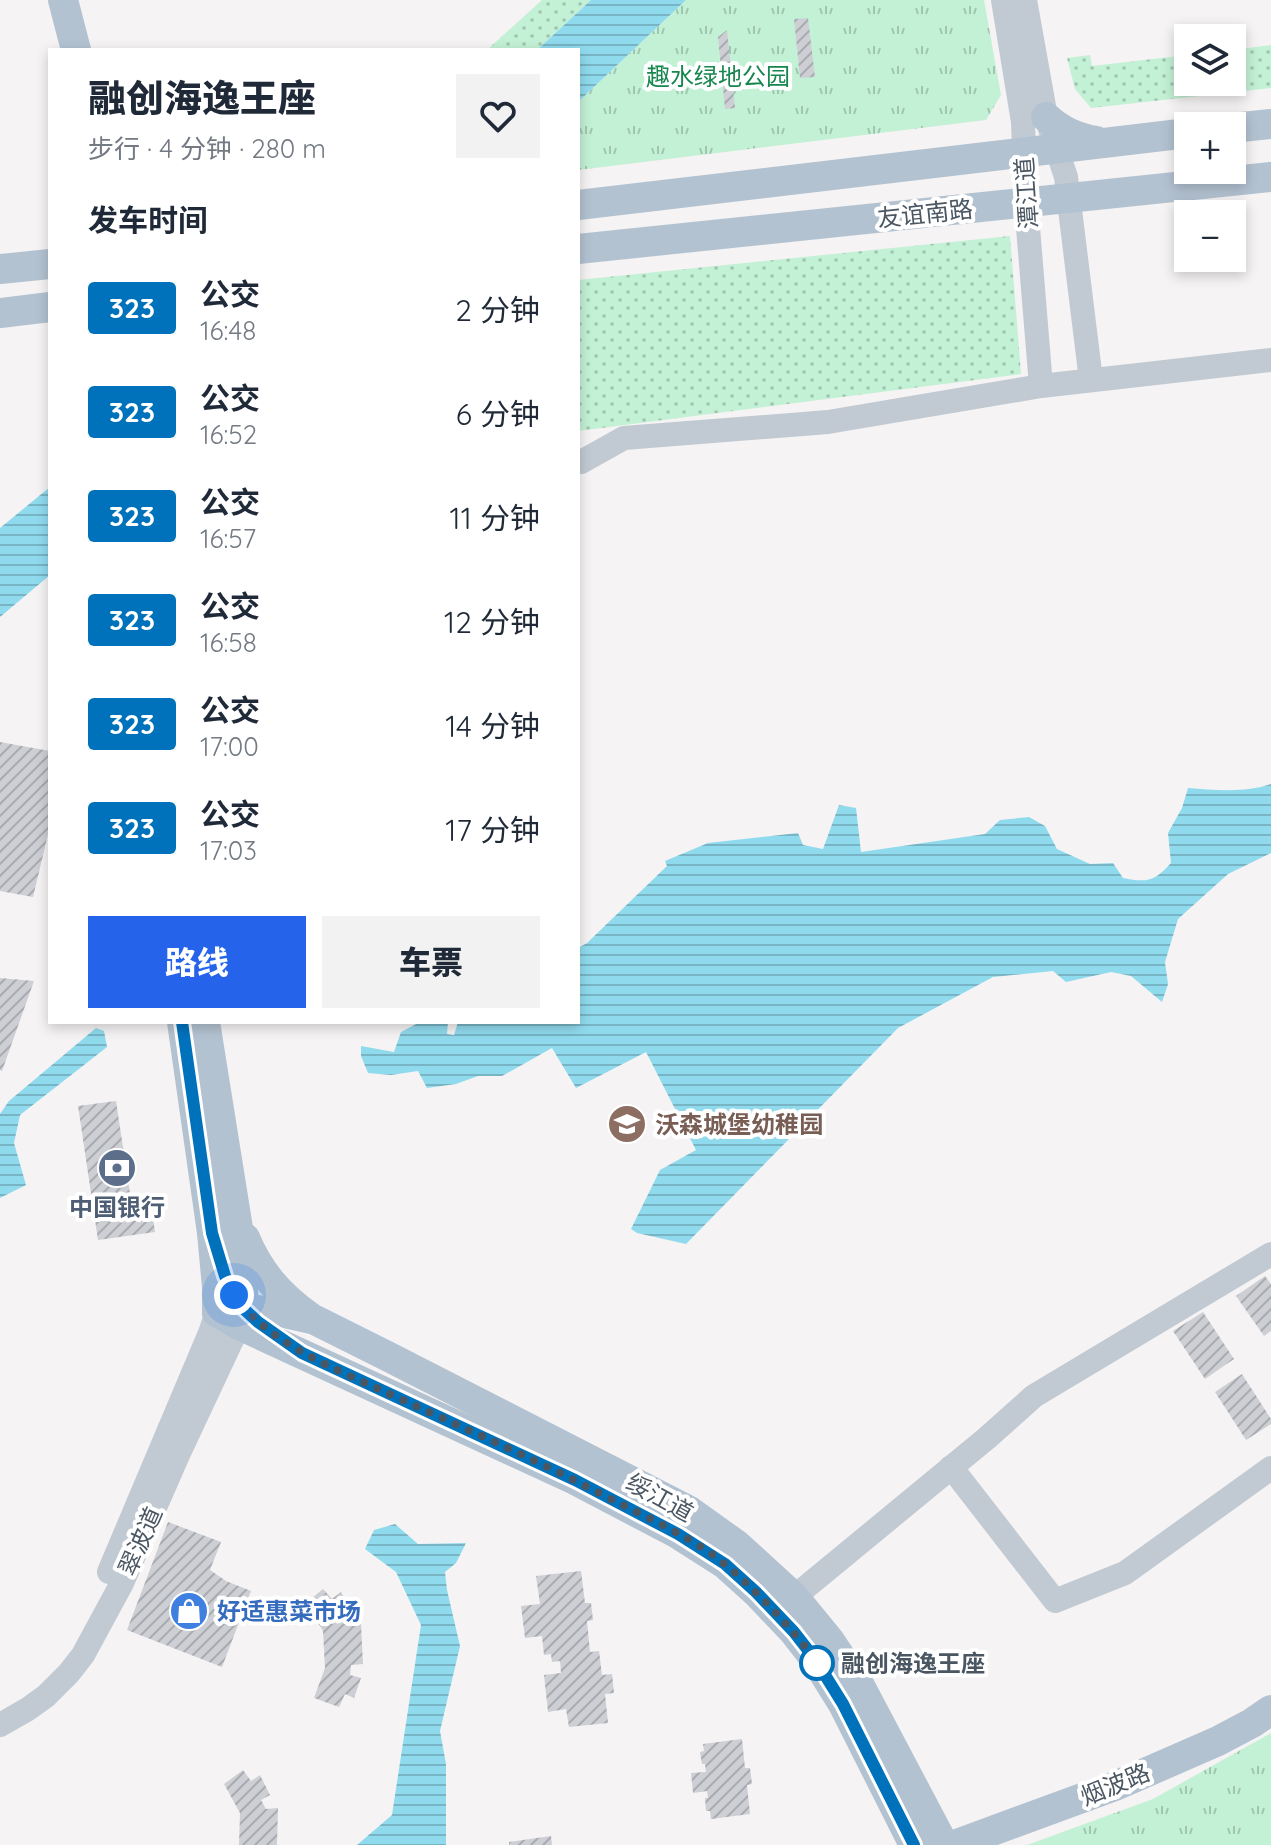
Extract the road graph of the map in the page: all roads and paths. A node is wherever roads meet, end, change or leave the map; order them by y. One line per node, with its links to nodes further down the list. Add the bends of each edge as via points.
1 (63, 0): 5 (main road)
2 (84, 0): 6 (main road)
3 (1003, 0): 7 (street, 潭江道)
4 (1025, 0): 7 (street, 潭江道)
5 (75, 48)
6 (96, 48)
7 (1034, 119): 11 (main road); 12 (street, 潭江道)
8 (1271, 124): 9 (main road)
9 (1246, 127)
10 (1174, 135): 11 (main road, 友谊南路)
11 (1106, 143): 12 (main road, 友谊南路)
12 (1039, 151): 14 (street, 潭江道); 15 (street, 潭江道); 16 (main road, 友谊南路)
13 (1271, 177): 14 (main road, 友谊南路, via 1112,194)
14 (1068, 188): 15 (main road, 友谊南路); 23 (street, 潭江道)
15 (1026, 203): 17 (main road, 友谊南路); 24 (street, 潭江道)
16 (580, 205)
17 (580, 249)
18 (47, 265): 19 (main road)
19 (0, 269)
20 (48, 308): 21 (main road)
21 (0, 313)
22 (1271, 360): 23 (street)
23 (1091, 380): 24 (street)
24 (1041, 386): 25 (street, via 828,422 624,438)
25 (580, 461)
26 (182, 1024): 30 (main road, via 212,1233 234,1295)
27 (205, 1024): 28 (main road)
28 (234, 1212): 30 (main road, via 241,1247); 31 (main road, via 263,1274)
29 (1271, 1254): 32 (street, via 1034,1396)
30 (233, 1315): 31 (main road, 绥江道, via 280,1312); 35 (street, 翠波道, via 210,1333 74,1640 48,1671); 38 (street, 翠波道, via 122,1583 83,1655 46,1696); 39 (main road, 绥江道, via 258,1322 302,1353 575,1480 725,1564 815,1659)
31 (315, 1320): 34 (main road, 绥江道, via 688,1510 737,1545)
32 (951, 1467): 33 (street, via 1055,1601 1125,1573); 34 (street)
33 (1271, 1468)
34 (794, 1597): 40 (main road, 绥江道, via 860,1686)
35 (0, 1708)
36 (1271, 1710): 41 (main road, 烟波路, via 1218,1741 1115,1786)
37 (1271, 1724): 42 (main road, 烟波路, via 1225,1754 1138,1796)
38 (0, 1725)
39 (914, 1845)
40 (944, 1845)
41 (954, 1845)
42 (999, 1845)

